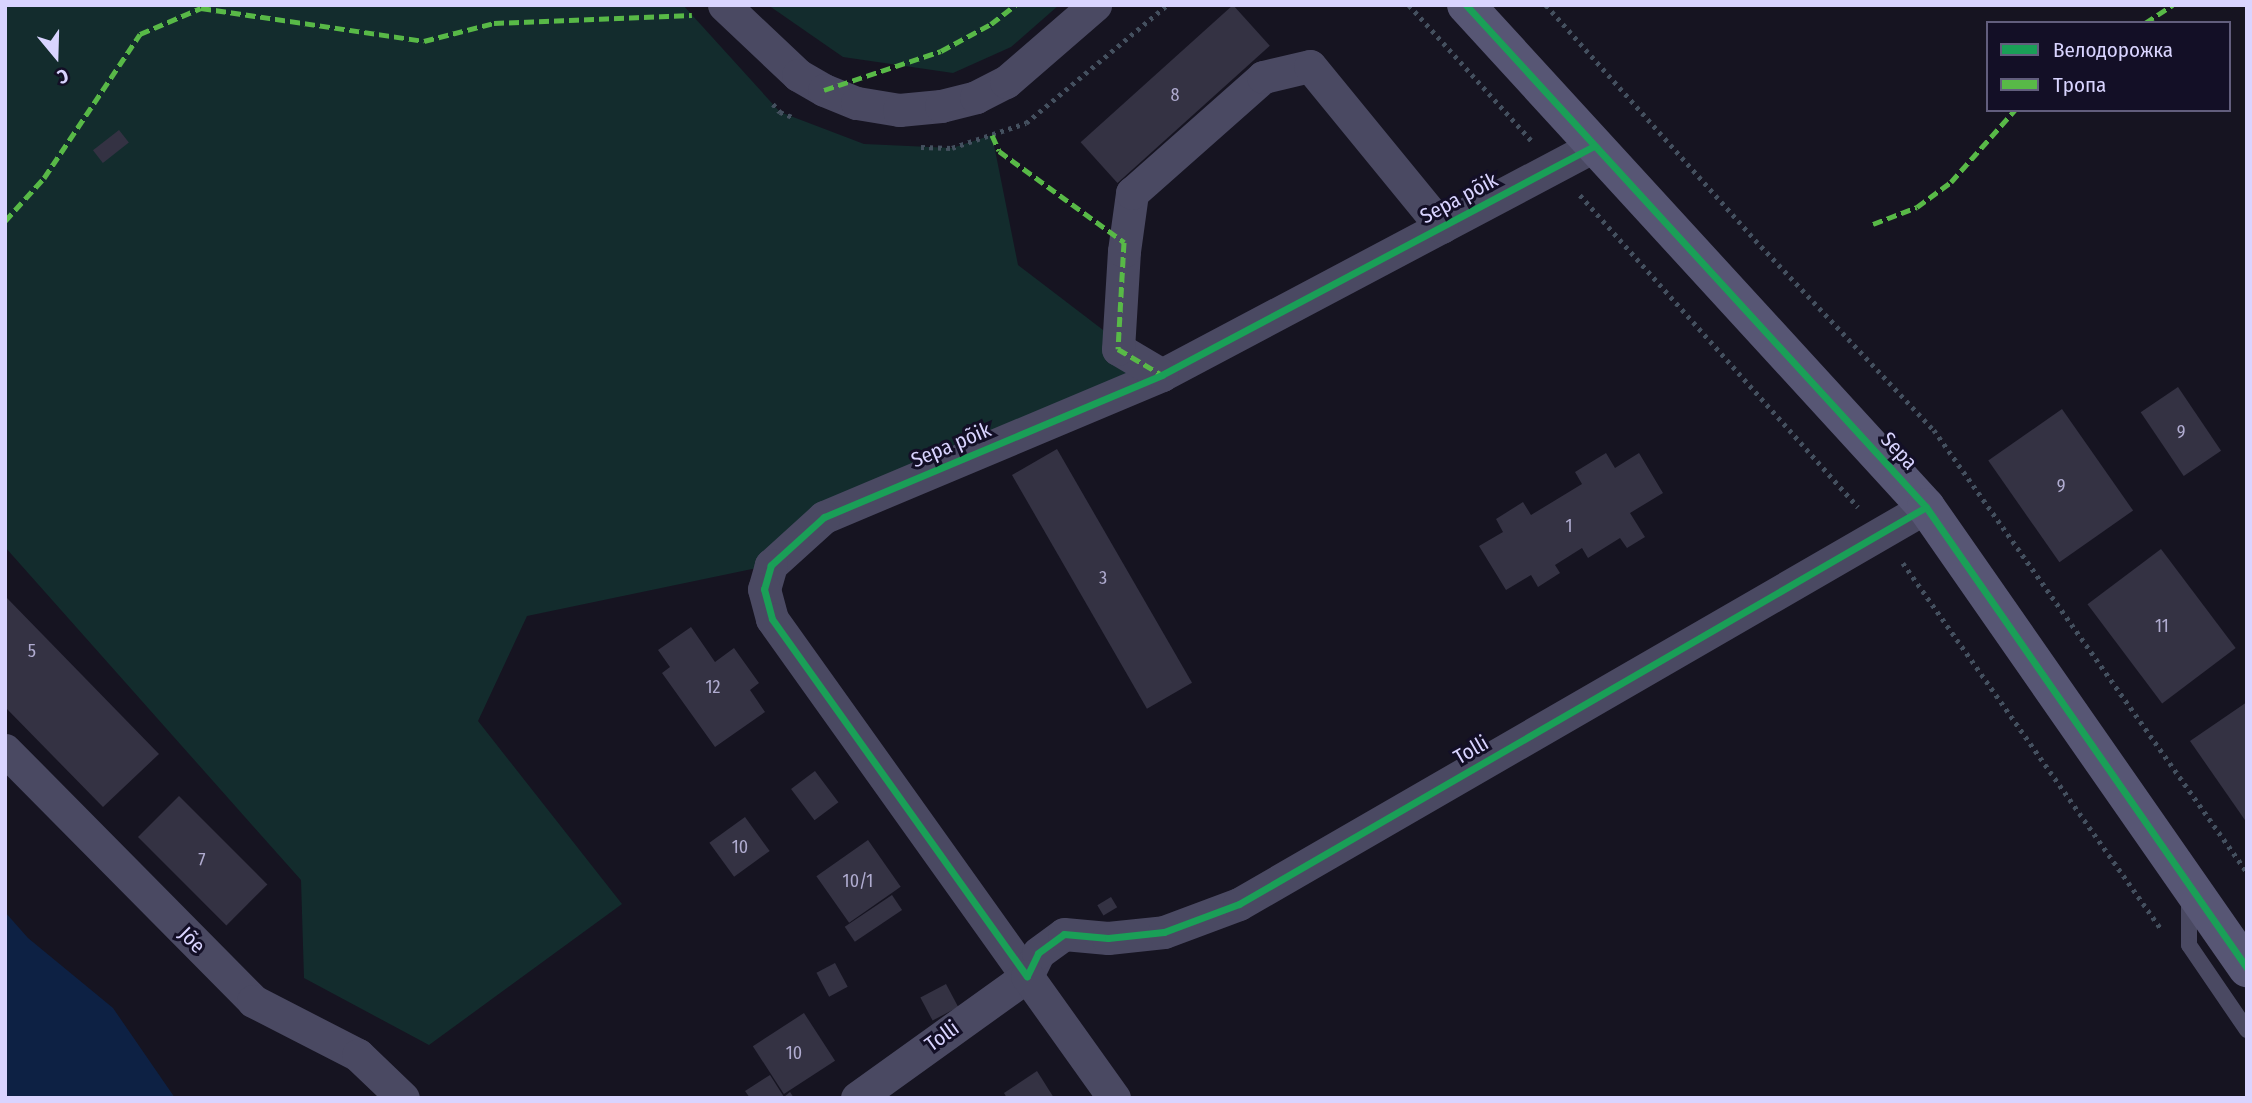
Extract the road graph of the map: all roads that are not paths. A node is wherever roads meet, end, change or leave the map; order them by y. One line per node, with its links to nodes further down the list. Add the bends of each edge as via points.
1 (724, 5): 2 (street, via 798,75 857,103 899,110 976,97 1006,82)
2 (1095, 5)
3 (1466, 5): 4 (street, Sepa)
4 (1594, 146): 5 (street, Sepa põik); 7 (street, Sepa)
5 (1442, 227): 6 (street, Sepa põik); 6 (street, via 1310,66 1263,76 1132,193 1118,349)
6 (1162, 376): 11 (street, Sepa põik, via 824,517 771,565 764,589 772,619)
7 (1926, 507): 9 (street, Sepa); 11 (street, Tolli, via 1239,904 1164,932 1108,938 1064,934 1038,953)
8 (5, 750): 13 (street, Jõe, via 253,1001 358,1055)
9 (2189, 884): 10 (street, Sepa); 12 (lane, via 2189,945)
10 (2247, 968)
11 (1027, 976): 14 (street, Tolli); 15 (street)
12 (2247, 1030)
13 (403, 1098)
14 (857, 1098)
15 (1114, 1098)

